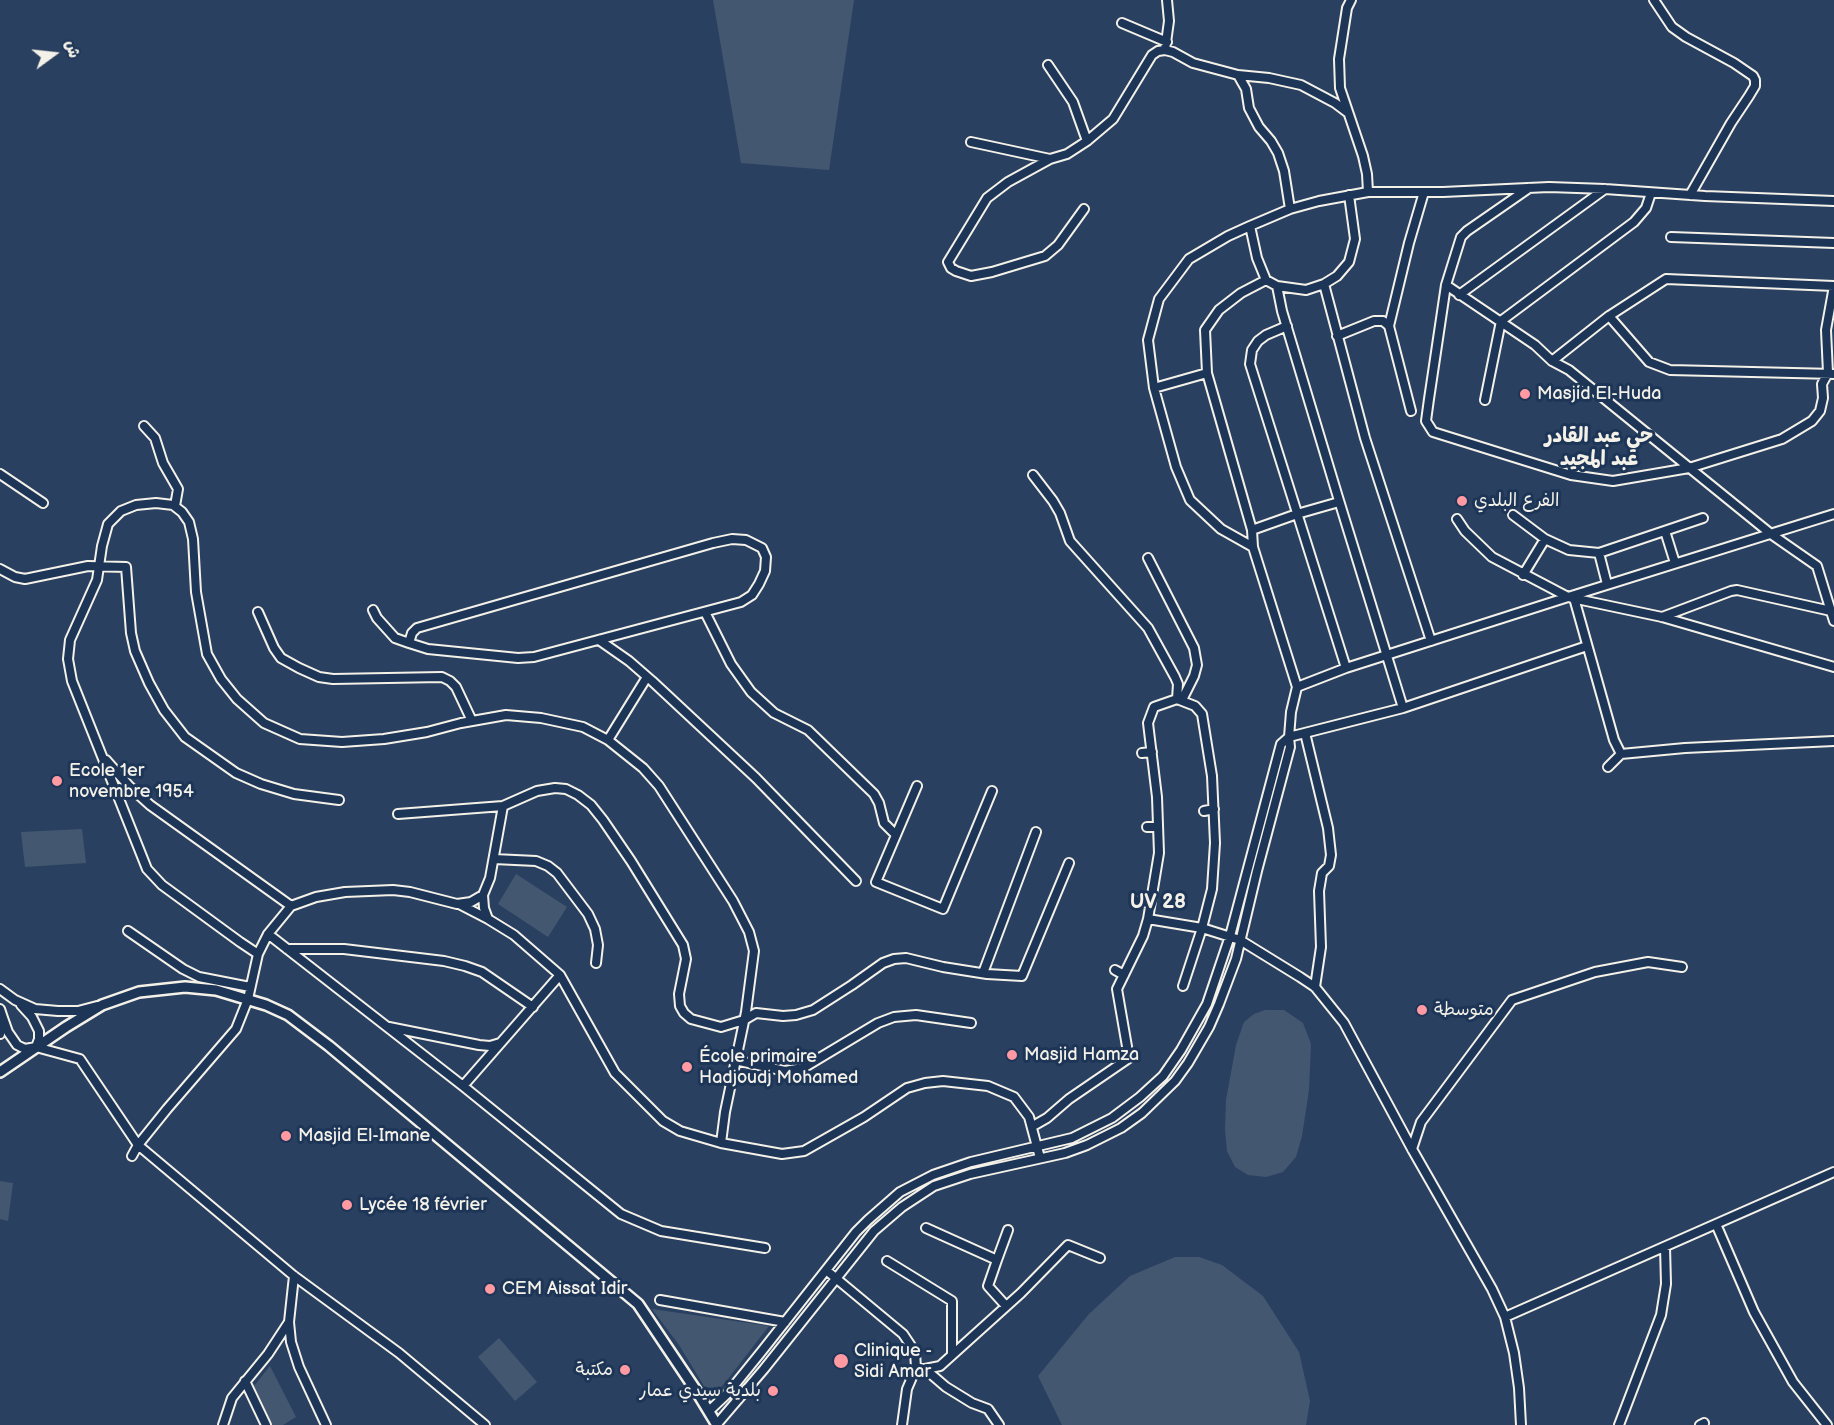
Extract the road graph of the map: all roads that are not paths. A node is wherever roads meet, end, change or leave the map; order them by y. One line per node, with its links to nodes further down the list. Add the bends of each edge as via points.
1 (1167, 0): 5 (street)
2 (1351, 0): 8 (street, via 1339,59 1340,88)
3 (1654, 0): 18 (street, via 1672,27 1734,63 1755,80)
4 (1122, 23): 5 (street)
5 (1166, 46): 7 (street, via 1194,63); 9 (street, via 1152,55 1113,119)
6 (1048, 65): 9 (street, via 1072,102)
7 (1238, 75): 8 (street, via 1301,85); 20 (street, via 1246,89 1249,108 1278,153)
8 (1347, 111): 14 (street, via 1363,156)
9 (1087, 141): 11 (street)
10 (971, 142): 11 (street)
11 (1050, 159): 21 (street, via 987,198 948,262 951,268 971,276 1045,256)
12 (1529, 188): 13 (street); 15 (street); 27 (street, via 1461,237)
13 (1605, 189): 16 (street); 30 (street)
14 (1368, 192): 15 (street); 17 (street)
15 (1424, 192): 34 (street)
16 (1651, 193): 18 (street); 32 (street, via 1646,208 1634,222)
17 (1349, 195): 20 (street); 26 (street, via 1355,239 1349,262)
18 (1690, 195): 19 (street)
19 (1834, 201)
20 (1290, 208): 22 (street)
21 (1084, 209)
22 (1250, 226): 25 (street); 39 (street, via 1189,259 1159,299 1148,340)
23 (1671, 237): 24 (street)
24 (1834, 243)
25 (1266, 280): 28 (street); 37 (street, via 1219,310 1205,330)
26 (1324, 284): 28 (street, via 1305,290); 35 (street)
27 (1446, 285): 30 (street); 43 (street, via 1426,421 1433,432 1571,475 1613,481)
28 (1277, 286): 33 (street)
29 (1834, 286): 31 (street, via 1666,279); 38 (street, via 1826,330)
30 (1459, 295): 32 (street)
31 (1609, 316): 36 (street); 38 (street, via 1649,362 1670,370)
32 (1501, 321): 36 (street); 40 (street)
33 (1287, 326): 46 (street); 49 (street, via 1258,341 1250,364)
34 (1389, 326): 35 (street, via 1374,321); 41 (street)
35 (1337, 336): 74 (street, via 1381,489)
36 (1552, 361): 43 (street, via 1569,370)
37 (1207, 373): 39 (street); 54 (street)
38 (1831, 373): 43 (street, via 1822,384 1820,411 1802,429)
39 (1154, 388): 58 (street, via 1176,467 1190,500 1221,529)
40 (1485, 400)
41 (1412, 411)
42 (144, 426): 48 (street, via 155,438 178,489)
43 (1689, 468): 56 (street)
44 (0, 474): 47 (street)
45 (1033, 475): 82 (street, via 1057,507 1070,541 1148,628 1175,677)
46 (1339, 502): 49 (street); 77 (street)
47 (43, 503)
48 (175, 506): 62 (street, via 136,504 121,510 108,524); 84 (street, via 189,522 193,539 196,592 207,654 220,679 264,723 300,739 342,742 384,739)
49 (1297, 514): 54 (street); 79 (street)
50 (1834, 514): 56 (street)
51 (1514, 515): 57 (street)
52 (1703, 518): 55 (street)
53 (1458, 519): 64 (street, via 1492,557)
54 (1252, 530): 58 (street)
55 (1665, 531): 59 (street); 61 (street)
56 (1770, 534): 61 (street); 68 (street, via 1817,566)
57 (1545, 539): 59 (street, via 1569,550); 64 (street)
58 (1253, 547): 81 (street)
59 (1599, 553): 65 (street)
60 (1148, 558): 82 (street, via 1194,648 1194,676)
61 (1675, 563): 65 (street)
62 (100, 565): 63 (street, via 25,579); 89 (street, via 70,640 68,659 72,681); 96 (street, via 126,567 135,651 164,710 184,737 261,784 294,794)
63 (0, 569)
64 (1523, 575): 66 (street)
65 (1607, 584): 66 (street)
66 (1569, 598): 71 (street); 74 (street); 76 (street)
67 (373, 610): 75 (street, via 395,638)
68 (1831, 611): 71 (street, via 1737,590); 72 (street)
69 (258, 612): 84 (street, via 281,658 299,668 333,680 442,677 456,687)
70 (705, 612): 73 (street); 75 (street, via 752,595 765,571 762,548 746,540 713,543 417,628); 104 (street, via 731,664 751,692 774,713 808,730 874,794 884,823)
71 (1662, 617): 78 (street)
72 (1834, 621)
73 (599, 640): 75 (street, via 518,658 428,649); 80 (street)
74 (1431, 641): 77 (street)
75 (409, 643)
76 (1587, 646): 83 (street); 92 (street)
77 (1388, 655): 79 (street); 83 (street)
78 (1834, 667)
79 (1346, 668): 81 (street)
80 (647, 677): 87 (street); 107 (street, via 756,778)
81 (1298, 687): 86 (street)
82 (1179, 700): 90 (street, via 1154,707 1148,723); 98 (street, via 1195,706 1202,714 1201,739 1212,776)
83 (1403, 708): 85 (street)
84 (472, 721): 87 (street, via 506,715 541,718 583,727)
85 (1305, 733): 86 (street); 130 (street, via 1331,855 1318,891 1321,947)
86 (1289, 737): 118 (street, via 1281,744); 119 (street, via 1290,747)
87 (608, 740): 137 (street, via 659,786 733,901 754,951)
88 (1834, 741): 92 (street)
89 (100, 752): 112 (street, via 150,805); 121 (street, via 147,869 162,885)
90 (1152, 752): 91 (street); 102 (street)
91 (1142, 753)
92 (1621, 754): 93 (street)
93 (1608, 767)
94 (917, 786): 104 (street)
95 (992, 791): 104 (street, via 943,909 876,882)
96 (339, 800)
97 (503, 806): 100 (street); 105 (street); 137 (street, via 537,791 555,788 566,789 591,805 683,945 686,959 679,994 684,1013 691,1019 721,1027)
98 (1214, 809): 99 (street); 115 (street, via 1215,843 1208,878 1212,889)
99 (1204, 811)
100 (398, 814)
101 (1147, 827): 102 (street)
102 (1158, 827): 110 (street, via 1159,853)
103 (1036, 832): 125 (street)
104 (896, 835)
105 (494, 859): 108 (street); 122 (street, via 536,861 557,873 595,929)
106 (1069, 863): 125 (street, via 1022,976)
107 (856, 881)
108 (483, 896): 111 (street, via 471,903); 113 (street)
109 (1138, 901): 110 (street)
110 (1150, 903): 114 (street)
111 (457, 904): 112 (street, via 410,892 369,890 316,897); 113 (street)
112 (291, 906): 117 (street)
113 (488, 919): 126 (street, via 514,935)
114 (1148, 919): 115 (street); 127 (street)
115 (1202, 928): 118 (street); 128 (street, via 1186,967)
116 (128, 931): 129 (street, via 199,977)
117 (268, 934): 120 (street); 121 (street)
118 (1230, 936): 119 (street); 149 (street, via 1207,1004 1163,1076 1112,1118 1072,1138)
119 (1240, 940): 130 (street); 152 (street, via 1219,1004 1201,1042 1175,1081 1120,1128 1087,1145)
120 (287, 949): 135 (street, via 344,949 454,963 482,972); 139 (street)
121 (258, 954): 129 (street)
122 (596, 963)
123 (1682, 967): 150 (street, via 1648,962 1595,972 1512,1000 1421,1122)
124 (1115, 970): 127 (street)
125 (983, 973): 137 (street, via 894,959 882,963 813,1010 783,1016 756,1013)
126 (560, 975): 135 (street); 147 (street, via 615,1073 640,1101 680,1131)
127 (1124, 975): 146 (street, via 1117,989 1129,1058)
128 (1183, 986)
129 (250, 987): 132 (street)
130 (1315, 987): 150 (street, via 1344,1023)
131 (0, 989): 133 (street)
132 (248, 999): 134 (street, via 185,987 139,992); 148 (street, via 237,1029); 174 (street, via 288,1016 329,1046 638,1304)
133 (15, 1000): 134 (street, via 35,1009 58,1011); 142 (street, via 37,1026)
134 (102, 1005): 142 (street)
135 (533, 1007): 141 (street)
136 (1, 1012): 140 (street); 142 (street, via 17,1046)
137 (744, 1020): 143 (street)
138 (971, 1023): 143 (street, via 916,1015 894,1017 803,1068 785,1071)
139 (385, 1026): 141 (street, via 479,1045); 145 (street)
140 (0, 1034)
141 (502, 1042): 145 (street)
142 (36, 1047): 144 (street); 148 (street, via 80,1059)
143 (735, 1060): 147 (street)
144 (0, 1072)
145 (464, 1086): 158 (street, via 621,1214 661,1231)
146 (1033, 1126): 147 (street, via 1014,1096 988,1086 943,1082 907,1088 804,1151 782,1154); 149 (street)
147 (721, 1143)
148 (138, 1145): 151 (street); 163 (street)
149 (1037, 1147): 152 (street); 162 (street, via 971,1162 912,1185 867,1220)
150 (1412, 1149): 167 (street)
151 (132, 1156)
152 (1040, 1158): 164 (street, via 934,1186 874,1231)
153 (1834, 1172): 154 (street)
154 (1716, 1224): 157 (street); 184 (street, via 1754,1312 1793,1382)
155 (926, 1228): 160 (street)
156 (1008, 1230): 160 (street)
157 (1665, 1247): 167 (street); 183 (street, via 1666,1284 1661,1315)
158 (765, 1248)
159 (1100, 1258): 166 (street, via 1068,1245)
160 (997, 1260): 166 (street, via 988,1286)
161 (887, 1261): 170 (street, via 952,1301)
162 (826, 1270): 164 (street); 169 (street)
163 (294, 1276): 168 (street); 178 (street, via 399,1353)
164 (837, 1279): 171 (street, via 903,1334 915,1352); 179 (street)
165 (660, 1300): 169 (street)
166 (1006, 1306): 170 (street)
167 (1505, 1317): 182 (street, via 1520,1388)
168 (289, 1322): 173 (street); 177 (street, via 299,1367)
169 (785, 1322): 174 (street)
170 (952, 1355): 172 (street, via 940,1365)
171 (916, 1368): 172 (street); 180 (street, via 906,1396)
172 (925, 1369): 181 (street, via 946,1387 988,1409)
173 (245, 1381): 175 (street, via 232,1398); 176 (street)
174 (709, 1411): 179 (street)
175 (223, 1425)
176 (266, 1425)
177 (326, 1425)
178 (485, 1425)
179 (717, 1425)
180 (902, 1425)
181 (999, 1425)
182 (1521, 1425)
183 (1619, 1425)
184 (1827, 1425)

